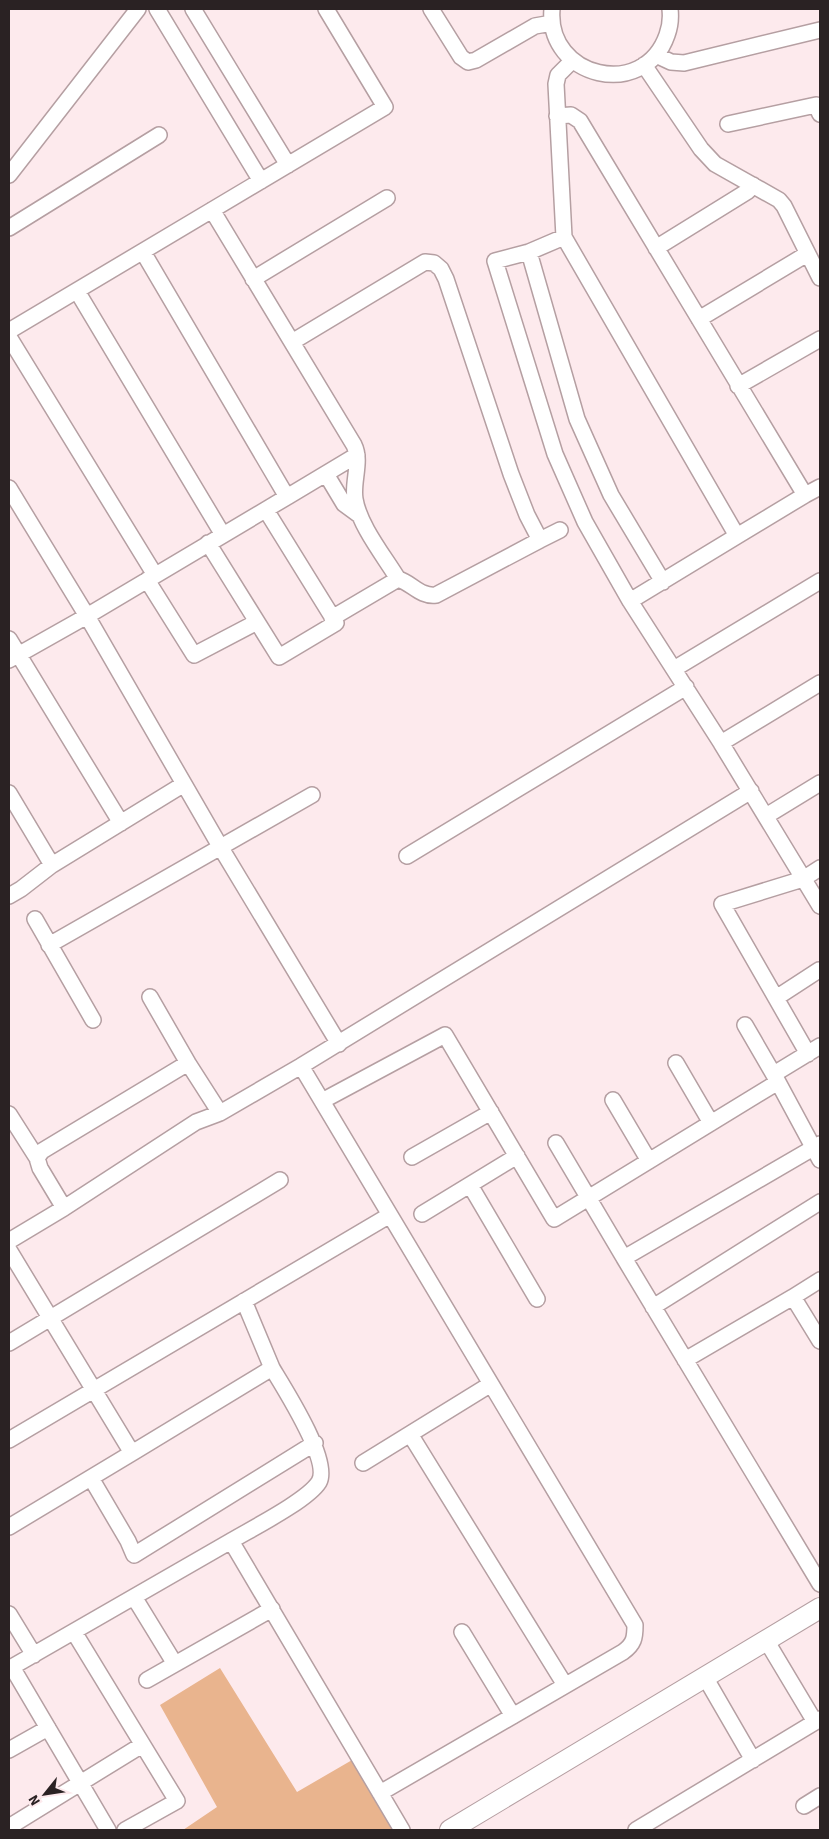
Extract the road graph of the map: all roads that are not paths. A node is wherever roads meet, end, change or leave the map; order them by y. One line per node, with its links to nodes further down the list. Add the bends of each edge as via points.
1 (138, 9): 17 (street)
2 (157, 9): 18 (street)
3 (193, 9): 16 (street)
4 (326, 9): 16 (street, via 385,108)
5 (432, 9): 7 (street, via 460,57 468,62)
6 (670, 9): 9 (street, via 669,28)
7 (552, 16): 10 (street, via 556,37)
8 (820, 30): 9 (street, via 684,62 672,62)
9 (656, 55): 11 (street)
10 (572, 61): 11 (street, via 595,73 607,75 633,71); 13 (street, via 558,75)
11 (644, 65): 19 (street, via 701,149 715,164)
12 (820, 114): 14 (street, via 816,105)
13 (557, 116): 23 (street); 24 (street, via 571,115 580,121)
14 (728, 124)
15 (159, 135): 22 (street)
16 (288, 165): 18 (street)
17 (9, 175)
18 (261, 181): 21 (street)
19 (753, 185): 24 (street); 27 (street, via 784,206)
20 (387, 198): 29 (street)
21 (212, 210): 25 (street); 29 (street)
22 (9, 228)
23 (564, 237): 26 (street); 47 (street)
24 (656, 248): 31 (street)
25 (143, 252): 30 (street); 42 (street)
26 (529, 252): 53 (street, via 577,419 611,495); 54 (street, via 495,261 555,454 585,522)
27 (807, 254): 28 (street); 31 (street)
28 (820, 278)
29 (253, 279): 35 (street)
30 (77, 291): 32 (street); 46 (street)
31 (699, 319): 36 (street)
32 (9, 332)
33 (9, 337): 50 (street)
34 (820, 339): 36 (street)
35 (292, 342): 37 (street, via 354,445); 48 (street, via 425,262 434,262 446,280 511,474)
36 (738, 386): 41 (street)
37 (357, 456): 38 (street); 44 (street, via 354,490)
38 (326, 474): 42 (street); 44 (street, via 344,504)
39 (820, 487): 41 (street)
40 (9, 488): 55 (street)
41 (805, 495): 47 (street)
42 (287, 497): 43 (street)
43 (266, 510): 46 (street); 56 (street)
44 (359, 515): 51 (street)
45 (560, 530): 48 (street)
46 (223, 535): 49 (street)
47 (737, 536): 53 (street)
48 (540, 540): 51 (street, via 436,595 421,593)
49 (208, 544): 50 (street); 57 (street)
50 (151, 577): 55 (street); 57 (street, via 194,655)
51 (398, 578): 56 (street)
52 (820, 581): 60 (street)
53 (663, 582): 54 (street)
54 (630, 601): 60 (street)
55 (87, 616): 59 (street); 65 (street)
56 (332, 618): 57 (street, via 336,623 279,657)
57 (257, 622)
58 (9, 639): 59 (street)
59 (13, 657): 71 (street)
60 (674, 669): 62 (street)
61 (820, 683): 63 (street)
62 (686, 687): 63 (street); 73 (street)
63 (722, 743): 66 (street)
64 (820, 783): 70 (street)
65 (184, 784): 71 (street); 72 (street)
66 (752, 791): 70 (street); 86 (street)
67 (9, 793): 69 (street)
68 (312, 795): 72 (street)
69 (15, 816): 74 (street)
70 (766, 816): 76 (street)
71 (121, 822): 74 (street)
72 (221, 848): 80 (street); 86 (street)
73 (407, 856)
74 (52, 864): 77 (street)
75 (820, 868): 76 (street)
76 (803, 879): 78 (street); 83 (street, via 722,904)
77 (9, 896)
78 (820, 906)
79 (35, 919): 80 (street)
80 (49, 945): 84 (street)
81 (819, 970): 83 (street)
82 (150, 997): 88 (street)
83 (776, 998): 87 (street)
84 (93, 1020)
85 (745, 1025): 91 (street)
86 (338, 1044): 90 (street)
87 (814, 1050): 91 (street)
88 (188, 1063): 95 (street); 102 (street, via 42,1151)
89 (676, 1063): 97 (street)
90 (301, 1066): 93 (street); 95 (street)
91 (776, 1078): 97 (street); 99 (street)
92 (613, 1100): 103 (street)
93 (322, 1101): 94 (street, via 445,1035); 110 (street)
94 (491, 1112): 100 (street); 101 (street)
95 (220, 1113): 108 (street, via 196,1122)
96 (9, 1114): 102 (street)
97 (711, 1123): 103 (street)
98 (556, 1143): 106 (street)
99 (818, 1151): 113 (street)
100 (517, 1156): 105 (street); 106 (street, via 554,1219)
101 (412, 1157)
102 (37, 1158): 108 (street)
103 (649, 1161): 106 (street)
104 (280, 1180): 119 (street)
105 (470, 1185): 109 (street); 116 (street)
106 (588, 1198): 113 (street)
107 (820, 1202): 118 (street)
108 (64, 1208): 111 (street)
109 (422, 1214)
110 (390, 1215): 117 (street); 124 (street)
111 (9, 1241)
112 (9, 1250): 119 (street)
113 (624, 1258): 118 (street)
114 (820, 1280): 115 (street)
115 (793, 1297): 120 (street); 122 (street)
116 (537, 1299)
117 (244, 1301): 123 (street); 125 (street)
118 (654, 1308): 122 (street)
119 (50, 1318): 121 (street); 125 (street)
120 (820, 1341)
121 (9, 1343)
122 (685, 1360): 134 (street)
123 (272, 1368): 128 (street); 129 (street)
124 (491, 1384): 126 (street); 147 (street, via 635,1625 632,1645)
125 (94, 1391): 127 (street); 129 (street)
126 (410, 1434): 130 (street); 147 (street)
127 (9, 1440)
128 (314, 1443): 131 (street, via 134,1555); 133 (street, via 321,1469 320,1480 309,1494)
129 (132, 1453): 131 (street)
130 (363, 1463)
131 (91, 1478): 132 (street)
132 (9, 1527)
133 (231, 1541): 135 (street); 137 (street)
134 (820, 1584)
135 (134, 1597): 139 (street); 143 (street)
136 (820, 1608): 141 (street)
137 (272, 1609): 143 (street); 155 (street)
138 (9, 1614): 142 (street)
139 (74, 1632): 142 (street); 151 (street)
140 (462, 1632): 148 (street)
141 (766, 1640): 145 (street); 149 (street)
142 (34, 1655): 144 (street)
143 (175, 1664): 146 (street)
144 (10, 1668): 150 (street)
145 (705, 1677): 153 (street); 162 (street)
146 (147, 1680)
147 (565, 1686): 148 (street)
148 (513, 1716): 155 (street)
149 (818, 1720): 153 (street)
150 (48, 1728): 152 (street); 154 (street)
151 (142, 1745): 154 (street); 160 (street, via 177,1801)
152 (9, 1750)
153 (753, 1760): 163 (street)
154 (80, 1783): 158 (street); 159 (street)
155 (380, 1793): 161 (street)
156 (820, 1796): 157 (street)
157 (804, 1806)
158 (9, 1827)
159 (108, 1830)
160 (126, 1830)
161 (402, 1830)
162 (450, 1830)
163 (636, 1830)

